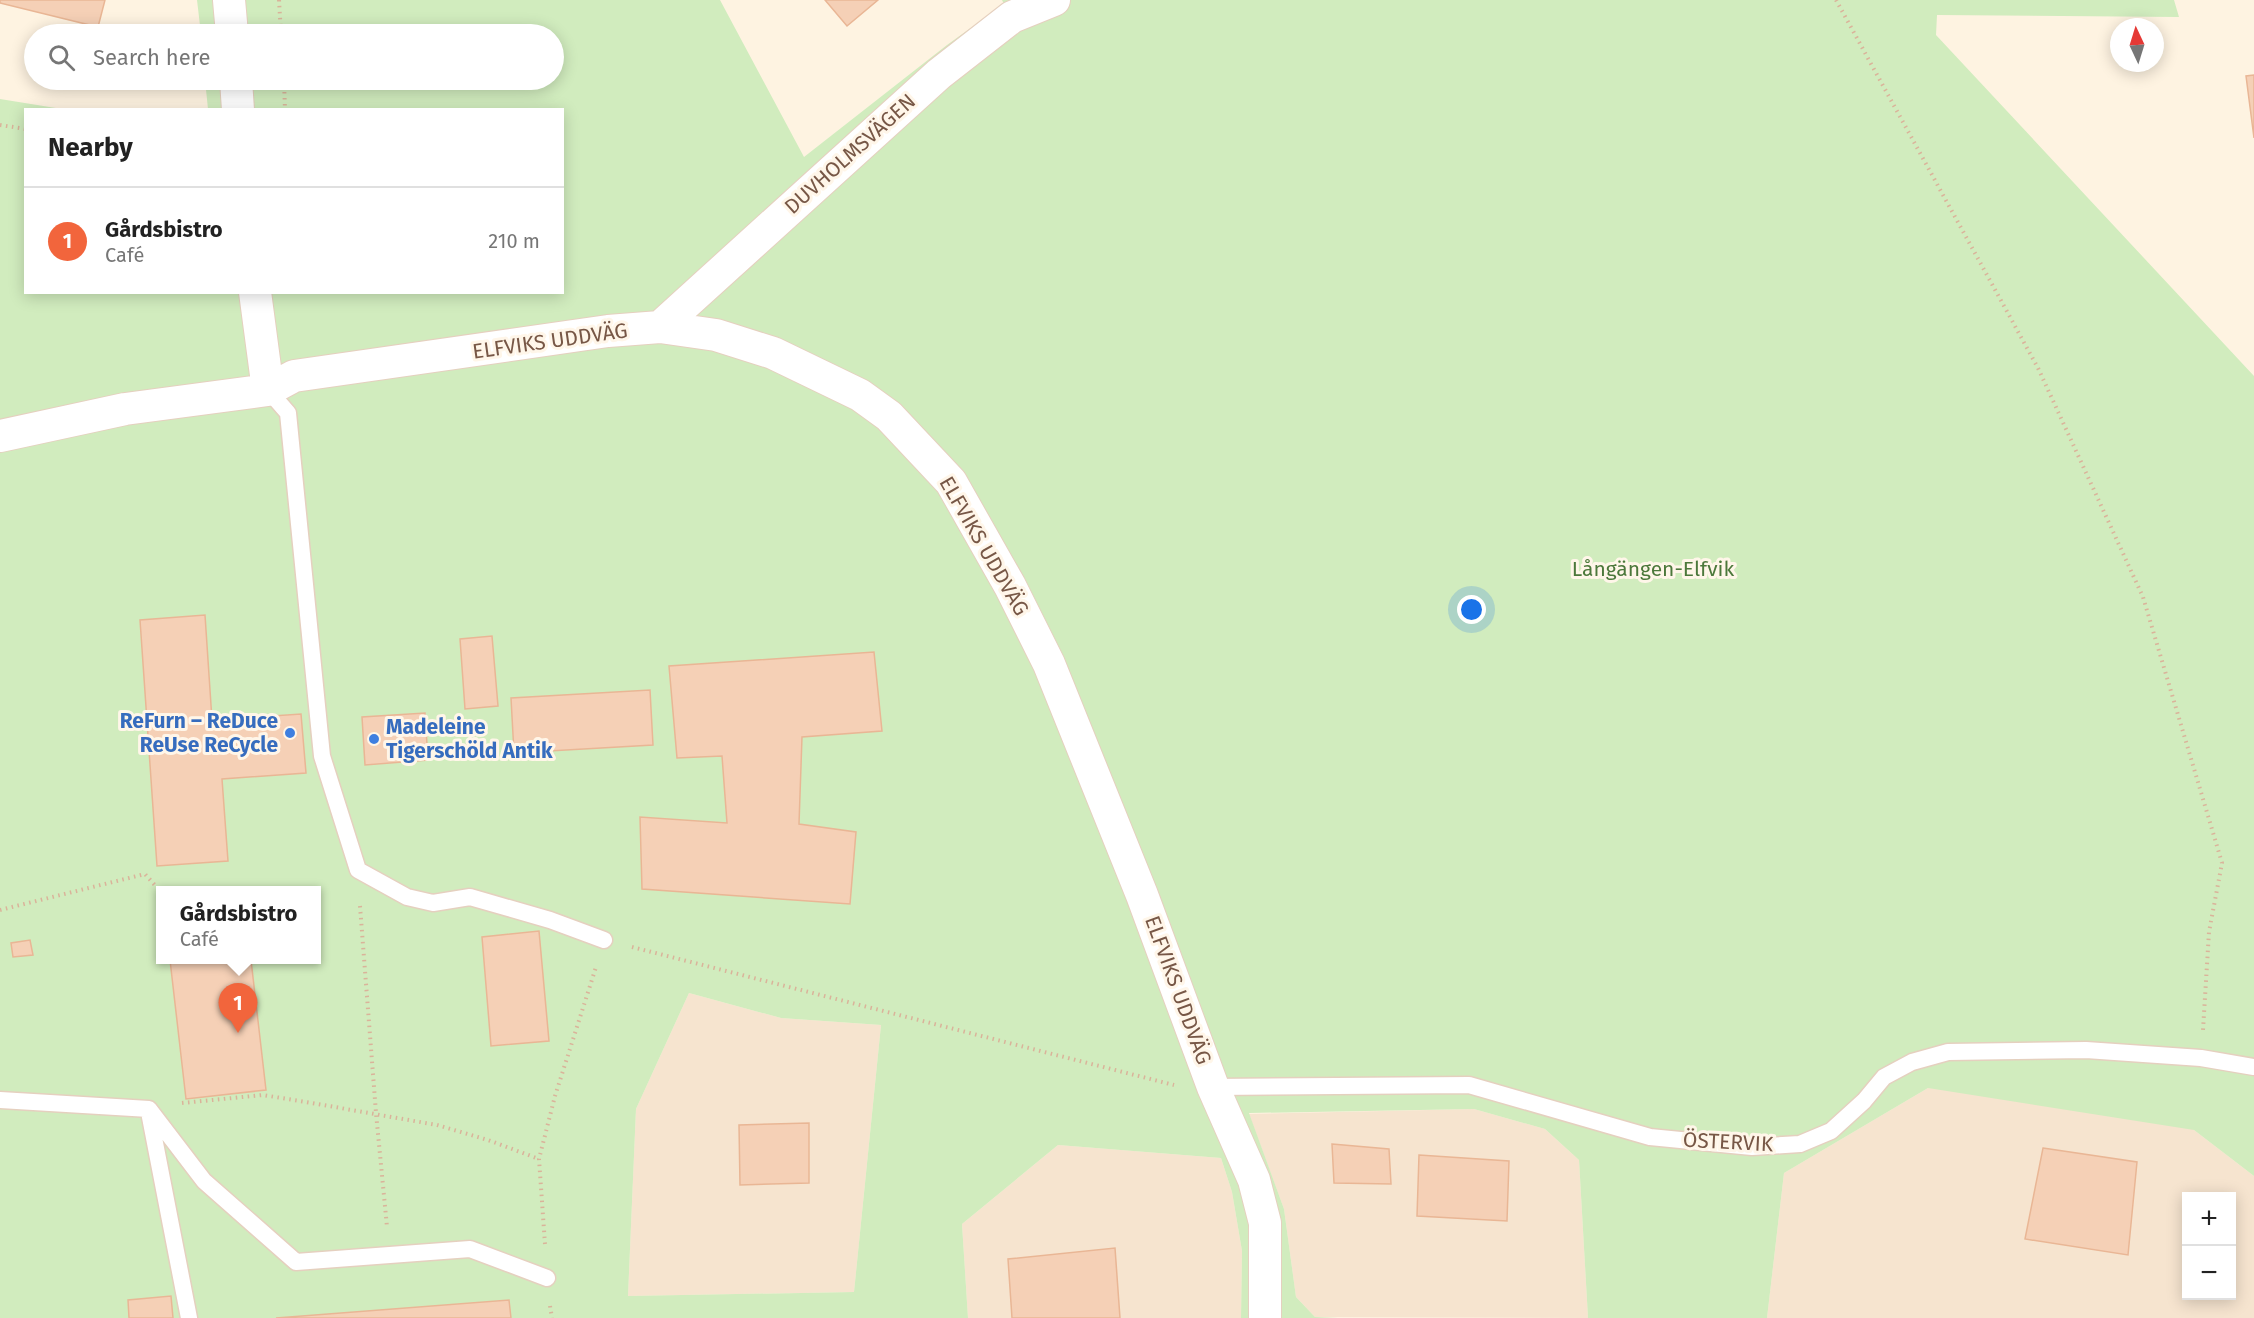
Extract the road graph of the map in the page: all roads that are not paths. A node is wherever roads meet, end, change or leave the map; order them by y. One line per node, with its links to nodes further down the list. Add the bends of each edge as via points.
1 (230, 0): 3 (street)
2 (1054, 0): 7 (street, DUVHOLMSVÄGEN, via 1012,17 939,74)
3 (231, 24)
4 (237, 90): 5 (street)
5 (238, 108)
6 (255, 294): 8 (street)
7 (660, 327): 8 (street, ELFVIKS UDDVÄG, via 294,376); 12 (street, ELFVIKS UDDVÄG, via 716,335 773,353 860,395 889,416 951,482 1049,664 1142,895)
8 (268, 390): 9 (street, ELFVIKS UDDVÄG, via 125,409); 10 (lane, via 288,413 322,756 358,870 407,897 433,903 470,897)
9 (0, 435)
10 (604, 940)
11 (2254, 1067): 12 (lane, ÖSTERVIK, via 2201,1058 2086,1050 1948,1052 1912,1062 1884,1077 1831,1131 1800,1144 1752,1147 1650,1137 1469,1085)
12 (1213, 1087): 17 (street, ELFVIKS UDDVÄG, via 1254,1180 1265,1224)
13 (0, 1100): 14 (lane)
14 (149, 1109): 15 (lane, via 204,1181 296,1262 470,1249); 16 (lane)
15 (547, 1278)
16 (189, 1318)
17 (1265, 1318)

